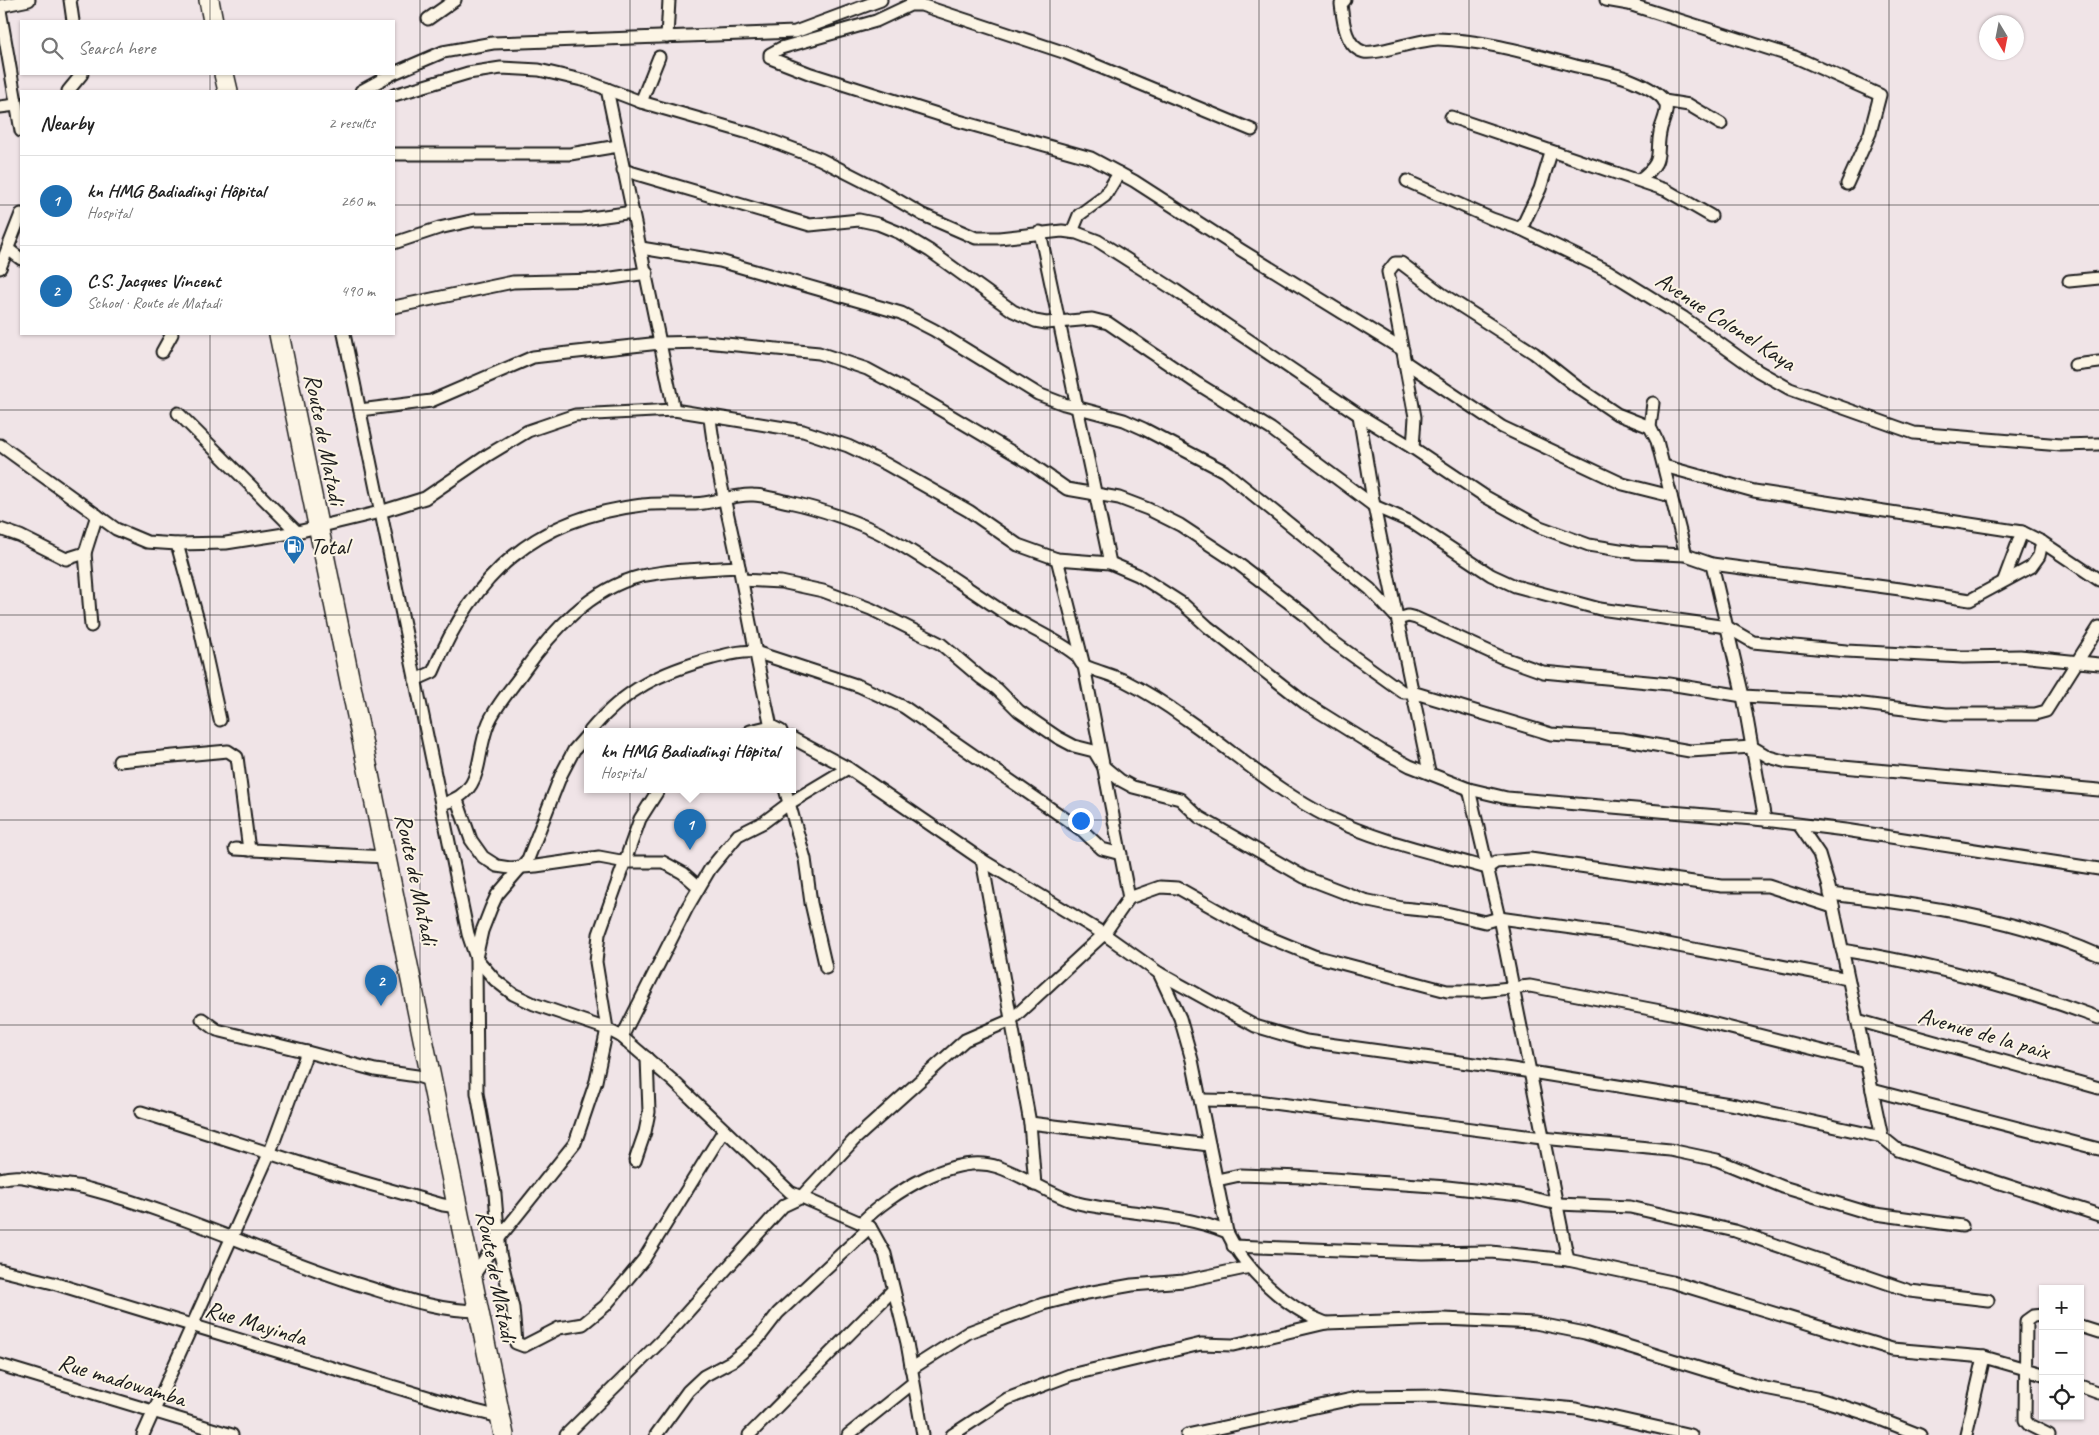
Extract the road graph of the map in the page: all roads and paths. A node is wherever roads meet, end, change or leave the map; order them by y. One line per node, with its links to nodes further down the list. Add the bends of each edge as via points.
1 (29, 0): 9 (street)
2 (70, 0): 12 (street)
3 (209, 0): 13 (highway)
4 (455, 0): 11 (street)
5 (669, 0): 14 (street)
6 (881, 0): 14 (street, via 795,32)
7 (1345, 0): 25 (street, via 1341,4 1343,24 1354,47 1365,52 1437,39 1505,48 1631,80)
8 (1606, 0): 40 (street, via 1629,4 1795,58 1880,95 1870,133)
9 (0, 6)
10 (0, 10): 27 (street)
11 (428, 19)
12 (73, 20)
13 (213, 20)
14 (667, 37): 16 (street, via 535,40 469,46 443,52)
15 (659, 57): 26 (street)
16 (395, 72)
17 (81, 75): 21 (street)
18 (224, 75): 22 (highway)
19 (389, 75): 23 (street)
20 (608, 89): 24 (street, via 539,70 501,68 468,73); 26 (street); 33 (street)
21 (69, 90)
22 (228, 90)
23 (363, 90)
24 (395, 95)
25 (1664, 101): 31 (street, via 1689,105); 38 (street, via 1666,109 1659,153 1653,170)
26 (641, 102): 45 (street, via 759,136 820,159 922,215 976,238)
27 (16, 105): 28 (street); 30 (street)
28 (0, 108)
29 (1451, 117): 34 (street)
30 (20, 121)
31 (1721, 124)
32 (1252, 130): 37 (street, via 1066,53 921,5 910,5 876,21 770,54 770,58 811,74 1028,142 1091,158)
33 (618, 146): 35 (street, via 570,154); 36 (street)
34 (1551, 153): 38 (street); 44 (street, via 1540,189)
35 (395, 154)
36 (623, 170): 41 (street); 56 (street, via 810,226 859,220 878,224 900,233 930,252 1013,311 1035,321)
37 (1119, 173): 46 (street, via 1105,196 1079,215); 61 (street)
38 (1639, 180): 42 (street, via 1666,190)
39 (1407, 181): 44 (street, Avenue Colonel Kaya)
40 (1847, 184)
41 (632, 212): 47 (street, via 583,219 475,220); 48 (street)
42 (1711, 216)
43 (20, 217): 49 (street)
44 (1521, 230): 74 (street, Avenue Colonel Kaya, via 1608,270 1790,389 1914,433 2061,445)
45 (1040, 232): 46 (street); 56 (street)
46 (1072, 232): 71 (street, via 1098,241)
47 (395, 243)
48 (641, 248): 52 (street); 67 (street, via 720,261 900,313 934,330 1038,394)
49 (8, 249): 50 (street); 51 (street)
50 (20, 258)
51 (0, 268)
52 (647, 273): 55 (street, via 598,280 513,282); 60 (street)
53 (2099, 278): 54 (street)
54 (2069, 281)
55 (395, 307)
56 (1060, 322): 67 (street); 81 (street, via 1092,319 1108,323 1127,334 1270,429)
57 (171, 335): 62 (street)
58 (279, 335): 84 (highway, Route de Matadi)
59 (344, 335): 68 (street)
60 (660, 343): 68 (street, via 533,358 431,401); 69 (street); 78 (street, via 704,342 773,347 819,353 867,369 1027,460 1067,489)
61 (1403, 350): 63 (street); 73 (street, via 1388,277 1395,263 1401,263 1442,294 1534,353 1617,414)
62 (162, 352)
63 (1406, 362): 76 (street, via 1415,417); 79 (street, via 1502,427 1543,448 1623,484)
64 (2099, 362): 65 (street)
65 (2075, 365)
66 (1653, 403): 73 (street)
67 (1077, 407): 78 (street); 99 (street, via 1124,420 1224,471 1370,589)
68 (360, 410): 82 (street)
69 (674, 410): 72 (street); 82 (street, via 575,415 538,428 488,455 425,498)
70 (178, 414): 86 (street)
71 (1360, 415): 76 (street); 81 (street)
72 (710, 418): 80 (street); 92 (street, via 803,431 848,446 969,511 1018,545)
73 (1650, 427): 77 (street)
74 (2099, 444)
75 (0, 445): 83 (street)
76 (1413, 448): 91 (street, via 1486,497 1540,527 1613,550)
77 (1664, 466): 79 (street); 87 (street, via 1754,491)
78 (1096, 494): 93 (street); 108 (street, via 1119,498 1180,525 1236,562 1306,616 1328,638 1403,692)
79 (1671, 496): 91 (street)
80 (724, 498): 95 (street); 106 (street, via 754,494 809,506 885,536 1072,653); 107 (street, via 702,503 624,507 552,530 523,548 487,580 468,602 447,638 433,672)
81 (1374, 506): 99 (street); 101 (street, via 1411,522 1491,575 1515,586 1600,609)
82 (380, 512): 84 (street); 107 (street)
83 (97, 515): 89 (street, via 130,536 148,542); 90 (street)
84 (317, 526): 86 (street); 132 (highway, Route de Matadi)
85 (0, 529): 90 (street, via 66,559)
86 (297, 532): 89 (street, via 226,543)
87 (2022, 532): 88 (street); 97 (street)
88 (2042, 542): 97 (street, via 2039,556 2031,566); 98 (street)
89 (177, 544): 110 (street)
90 (85, 553): 100 (street)
91 (1686, 556): 94 (street)
92 (1057, 560): 93 (street); 106 (street)
93 (1110, 563): 119 (street, via 1183,604 1305,703 1382,751)
94 (1712, 564): 97 (street, via 1970,600); 101 (street)
95 (739, 567): 96 (street); 124 (street, via 666,572 626,581 600,594 559,625 495,712 489,723 475,778)
96 (742, 580): 103 (street); 117 (street, via 781,582 823,591 871,609 941,644 1019,711 1057,737 1094,751)
97 (2004, 580)
98 (2099, 580)
99 (1398, 619): 108 (street); 109 (street, via 1416,618 1501,657 1543,672 1669,684)
100 (91, 626)
101 (1727, 627): 104 (street, via 1753,642 1846,651 1963,657 2020,656); 109 (street)
102 (2099, 627): 104 (street)
103 (755, 652): 111 (street, via 719,657 652,678 602,716); 112 (street); 131 (street, via 860,686 904,707 1083,831 1102,849)
104 (2077, 663): 105 (street); 109 (street, via 2046,711 2035,714 1946,714 1838,701)
105 (2099, 664)
106 (1084, 666): 117 (street); 136 (street, via 1125,681 1184,717 1273,785 1328,817 1385,838)
107 (415, 680): 125 (street)
108 (1412, 692): 115 (street, via 1551,734 1621,739 1690,752); 119 (street)
109 (1743, 696): 115 (street)
110 (220, 720)
111 (592, 728)
112 (774, 728)
113 (584, 739): 135 (street, via 561,775)
114 (796, 740): 118 (street)
115 (1752, 747): 121 (street, via 1787,762); 127 (street)
116 (119, 761): 130 (street, via 228,751 237,757)
117 (1103, 766): 131 (street); 142 (street, via 1134,787 1180,799 1199,817 1304,878 1364,900 1402,908 1442,912 1485,922)
118 (848, 768): 126 (street); 133 (street)
119 (1429, 772): 120 (street)
120 (1469, 789): 127 (street, via 1508,798); 136 (street)
121 (2099, 790)
122 (656, 793): 134 (street, via 640,819)
123 (786, 793): 126 (street)
124 (456, 800): 125 (street); 135 (street, via 471,840 484,856 497,866)
125 (442, 804): 146 (street, via 468,934)
126 (788, 804): 138 (street, via 764,822 738,835); 147 (street, via 805,859)
127 (1765, 820): 128 (street)
128 (1799, 825): 137 (street); 139 (street, via 1819,854)
129 (235, 849): 130 (street)
130 (249, 850): 132 (street)
131 (1121, 854): 140 (street)
132 (386, 857): 161 (highway, Route de Matadi)
133 (982, 860): 143 (street); 153 (street)
134 (626, 862): 135 (street, via 599,858); 138 (street, via 663,862); 155 (street, via 599,934 597,948 596,962)
135 (524, 866): 146 (street, via 497,895 482,931)
136 (1487, 868): 141 (street, via 1496,862 1530,859 1722,886 1768,886); 142 (street)
137 (2099, 869)
138 (699, 887): 156 (street)
139 (1830, 894): 141 (street); 145 (street, via 1973,914 2028,928)
140 (1129, 898): 143 (street); 150 (street, via 1160,887 1178,888 1258,933 1314,956 1447,991)
141 (1833, 907): 144 (street)
142 (1499, 918): 149 (street, via 1616,934); 150 (street)
143 (1104, 934): 148 (street); 153 (street)
144 (1842, 950): 149 (street); 151 (street, via 1893,958 2016,988)
145 (2099, 955)
146 (476, 958): 155 (street, via 495,980 513,994); 185 (street, via 477,1093 496,1194)
147 (826, 968)
148 (1159, 973): 160 (street, via 1255,1026 1306,1041); 164 (street, via 1180,1018)
149 (1848, 979): 154 (street)
150 (1513, 987): 159 (street, via 1530,986 1671,1013); 160 (street)
151 (2099, 1018)
152 (202, 1019): 157 (street, via 216,1030)
153 (1011, 1020): 166 (street); 177 (street, via 964,1040 854,1140)
154 (1857, 1020): 159 (street); 162 (street, Avenue de la paix)
155 (607, 1029): 156 (street); 185 (street, via 596,1081 574,1143)
156 (622, 1037): 158 (street)
157 (306, 1052): 161 (street); 172 (street)
158 (647, 1058): 167 (street); 173 (street, via 649,1112)
159 (1866, 1062): 163 (street)
160 (1530, 1073): 168 (street, via 1736,1105); 169 (street)
161 (432, 1081): 179 (highway, Route de Matadi)
162 (2099, 1088)
163 (1872, 1090): 168 (street); 171 (street)
164 (1201, 1100): 169 (street, via 1257,1101); 170 (street)
165 (141, 1112): 172 (street)
166 (1030, 1123): 170 (street); 176 (street)
167 (724, 1130): 177 (street); 185 (street, via 644,1259 605,1306 583,1324 559,1328 524,1346 516,1343 513,1308 505,1281)
168 (1882, 1137): 180 (street, via 1898,1150)
169 (1542, 1138): 178 (street); 182 (street, via 1670,1150 1717,1160 1783,1187 1870,1213)
170 (1209, 1146): 175 (street)
171 (2099, 1149)
172 (270, 1152): 179 (street, via 331,1173); 184 (street)
173 (635, 1161)
174 (0, 1179): 184 (street, via 11,1175 27,1176 87,1188 164,1211)
175 (1217, 1180): 178 (street, via 1262,1175 1447,1187 1519,1195); 183 (street)
176 (1035, 1185): 181 (street, via 995,1166 970,1165 946,1169 924,1178 877,1208); 183 (street, via 1077,1202 1186,1218)
177 (800, 1198): 181 (street); 211 (street, via 784,1206 665,1337)
178 (1558, 1204): 187 (street); 192 (street, via 1630,1207 1710,1224 1910,1292)
179 (458, 1207): 190 (highway, Route de Matadi)
180 (2099, 1215)
181 (866, 1225): 191 (street, via 885,1254); 212 (street, via 778,1313 758,1339 732,1361 704,1376 688,1392)
182 (1962, 1226)
183 (1227, 1232): 186 (street)
184 (233, 1238): 193 (street, via 417,1303 457,1311); 196 (street)
185 (499, 1238): 190 (street)
186 (1233, 1246): 187 (street, via 1492,1252); 188 (street)
187 (1568, 1260): 199 (street, via 1672,1282 1892,1349)
188 (1250, 1267): 195 (street, via 1290,1304 1309,1317); 202 (street, via 1184,1281 1096,1291 1044,1304 969,1332)
189 (0, 1270): 196 (street, Rue Mayinda)
190 (472, 1278): 193 (highway, Route de Matadi)
191 (892, 1291): 202 (street); 213 (street)
192 (1988, 1300)
193 (479, 1310): 208 (highway, Route de Matadi)
194 (2039, 1315): 201 (street, via 2026,1321)
195 (1326, 1323): 216 (street, via 1233,1345 1201,1344 1070,1375 1008,1399); 219 (street, via 1443,1319 1544,1325 1585,1333 1760,1388 1816,1398)
196 (193, 1326): 207 (street); 208 (street, Rue Mayinda, via 464,1408)
197 (2084, 1327): 198 (street)
198 (2099, 1332)
199 (1984, 1357): 201 (street); 220 (street)
200 (0, 1366): 207 (street, Rue madowamba)
201 (2024, 1368): 203 (street); 221 (street, via 2025,1420)
202 (911, 1369): 204 (street)
203 (2039, 1373)
204 (914, 1383): 214 (street); 215 (street)
205 (2084, 1387): 206 (street)
206 (2099, 1393)
207 (153, 1412): 209 (street); 210 (street, Rue madowamba)
208 (502, 1426)
209 (143, 1435)
210 (232, 1435)
211 (566, 1435)
212 (656, 1435)
213 (749, 1435)
214 (848, 1435)
215 (924, 1435)
216 (952, 1435)
217 (1187, 1435): 218 (street, via 1361,1397 1438,1396 1576,1409)
218 (1691, 1435)
219 (1920, 1435)
220 (1966, 1435)
221 (2049, 1435)

